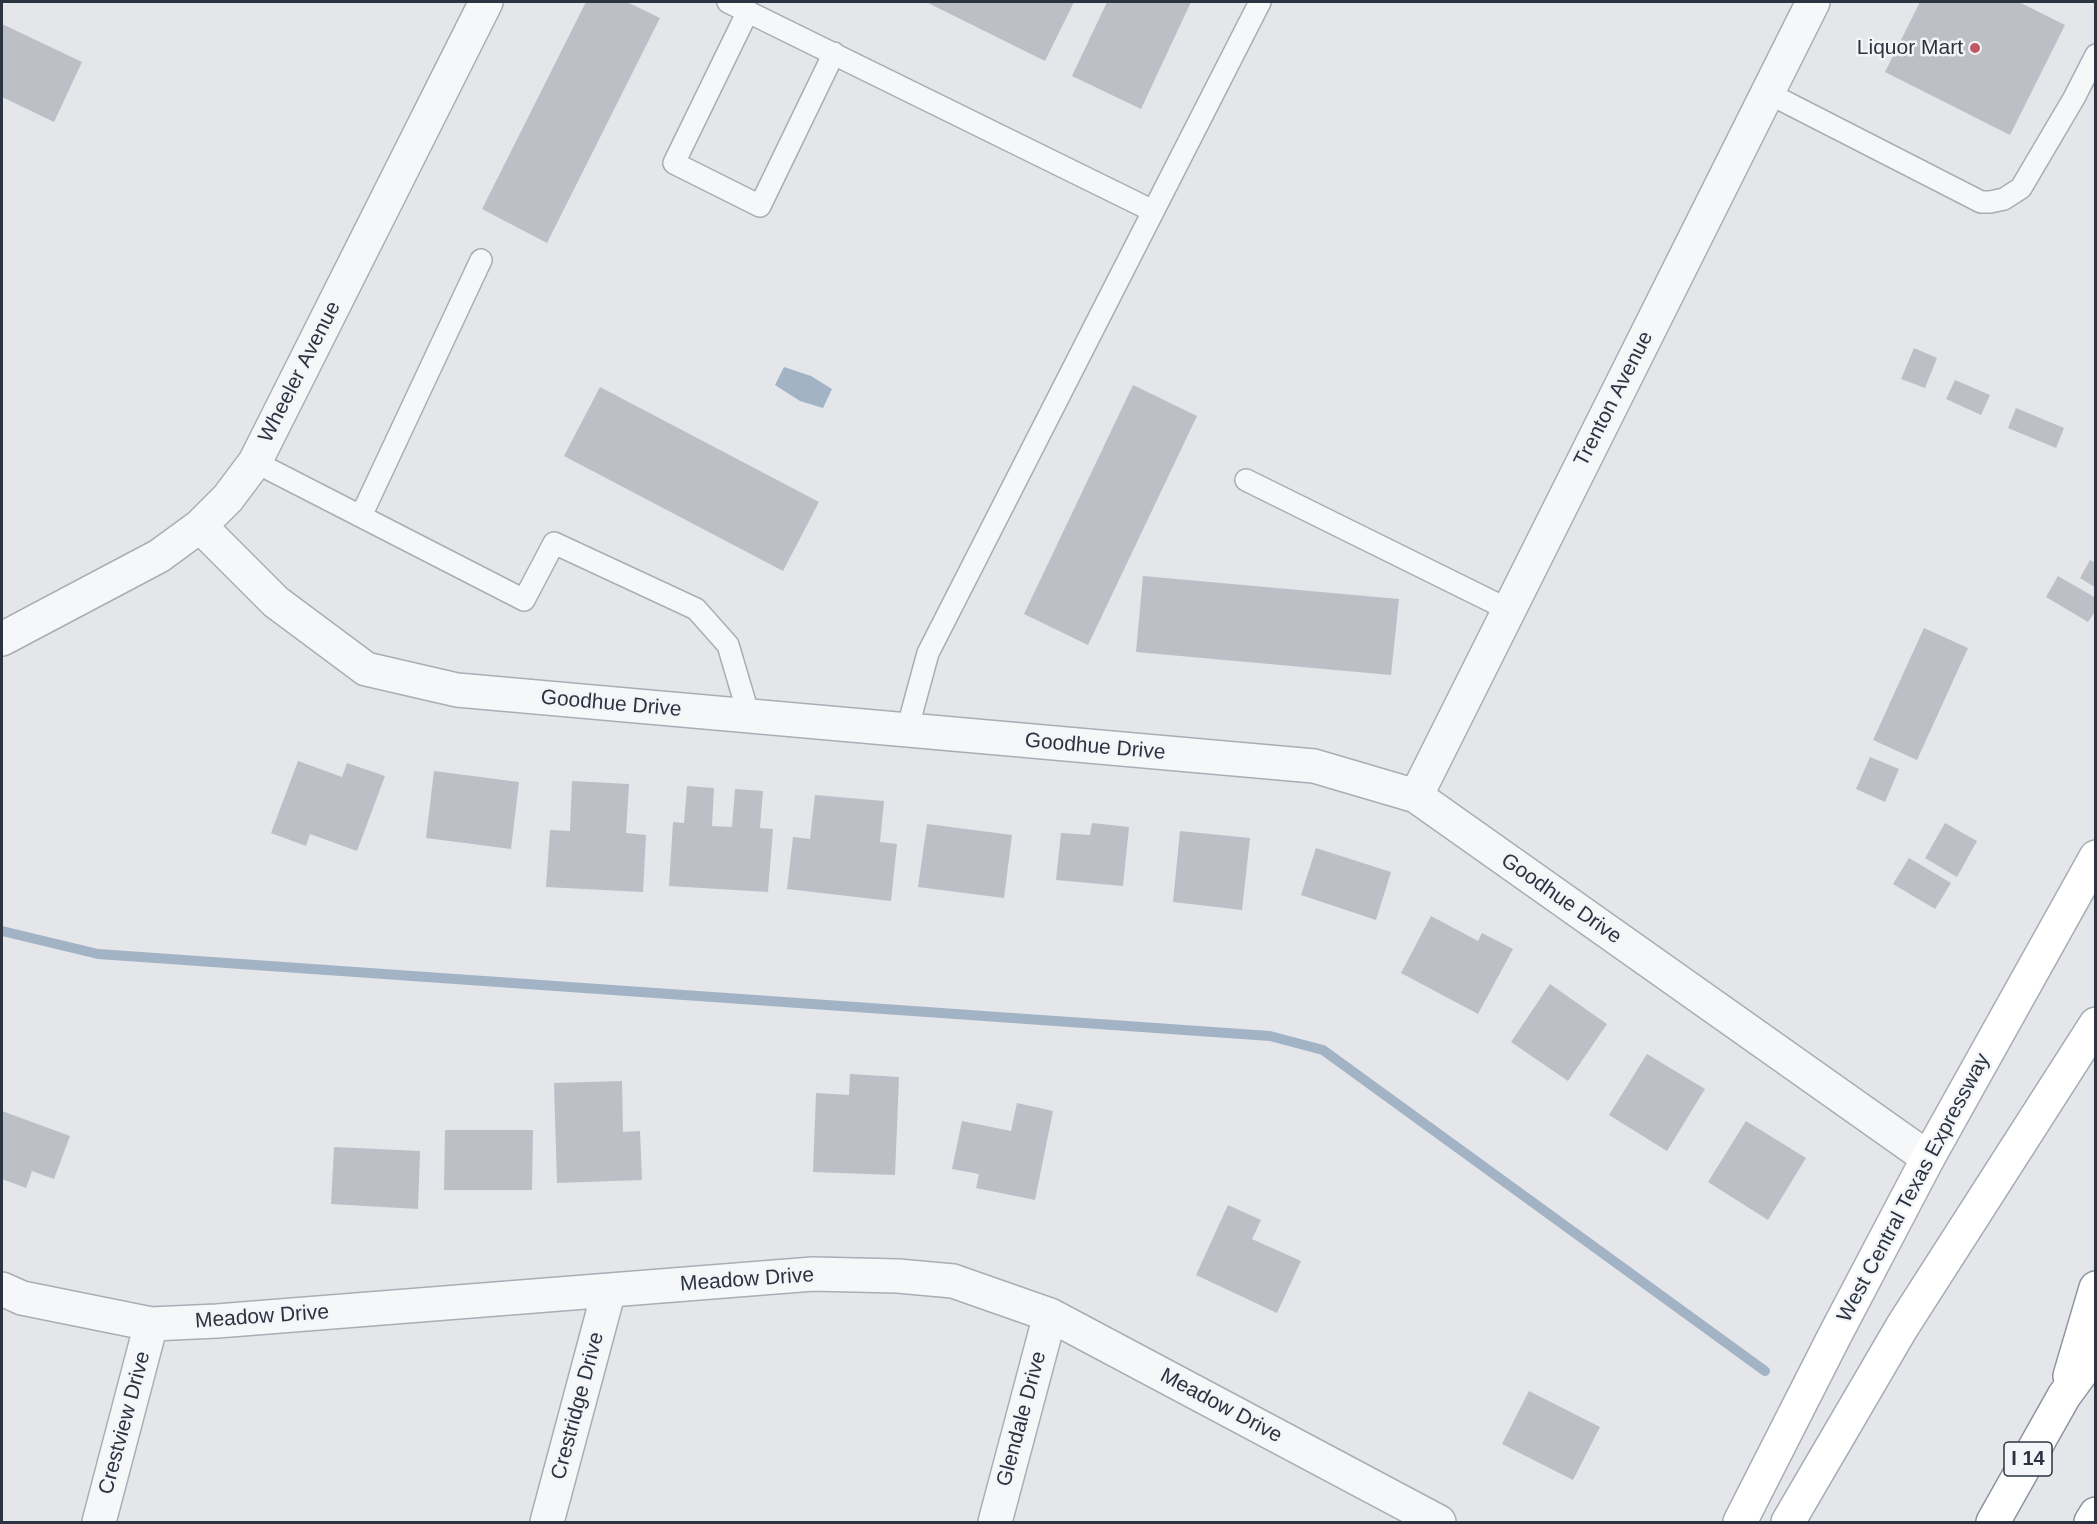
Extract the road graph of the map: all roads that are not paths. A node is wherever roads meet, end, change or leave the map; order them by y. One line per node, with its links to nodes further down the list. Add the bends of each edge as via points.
1 (486, 2): 11 (street, Wheeler Avenue)
2 (728, 2): 5 (lane)
3 (1260, 2): 9 (lane)
4 (1813, 2): 8 (street, Trenton Avenue)
5 (748, 11): 6 (lane); 6 (lane, via 674,163 760,206)
6 (834, 53): 9 (lane)
7 (2096, 55): 8 (lane, via 2021,188 2004,199 1990,202 1981,202)
8 (1768, 93): 15 (street, Trenton Avenue)
9 (1153, 211): 18 (lane, via 928,653)
10 (481, 260): 13 (lane)
11 (255, 462): 13 (lane); 14 (street, Wheeler Avenue)
12 (1246, 480): 15 (lane)
13 (361, 516): 17 (lane, via 524,600 554,543 696,609 728,645)
14 (200, 526): 16 (street, Wheeler Avenue, via 159,556); 17 (street, Goodhue Drive, via 276,602 366,669 457,690)
15 (1509, 610): 19 (street, Trenton Avenue)
16 (2, 639)
17 (749, 716): 18 (street, Goodhue Drive)
18 (907, 730): 19 (street, Goodhue Drive, via 1314,766)
19 (1416, 796): 22 (street, Goodhue Drive)
20 (2096, 857): 22 (main road, West Central Texas Expressway)
21 (2096, 1024): 36 (main road, via 1902,1327)
22 (1928, 1158): 35 (main road, West Central Texas Expressway)
23 (2096, 1288): 29 (main road)
24 (2, 1289): 27 (street, Meadow Drive, via 22,1298)
25 (609, 1290): 26 (street, Meadow Drive, via 813,1274 898,1276 953,1281); 27 (street, Meadow Drive); 32 (street, Crestridge Drive)
26 (1050, 1315): 33 (street, Glendale Drive); 34 (street, Meadow Drive)
27 (151, 1324): 31 (street, Crestview Drive)
28 (2096, 1352): 29 (main road, I 14)
29 (2064, 1396): 37 (main road, I 14)
30 (2096, 1514): 38 (main road)
31 (99, 1522)
32 (547, 1522)
33 (994, 1522)
34 (1439, 1522)
35 (1740, 1522)
36 (1788, 1522)
37 (1993, 1522)
38 (2091, 1522)

